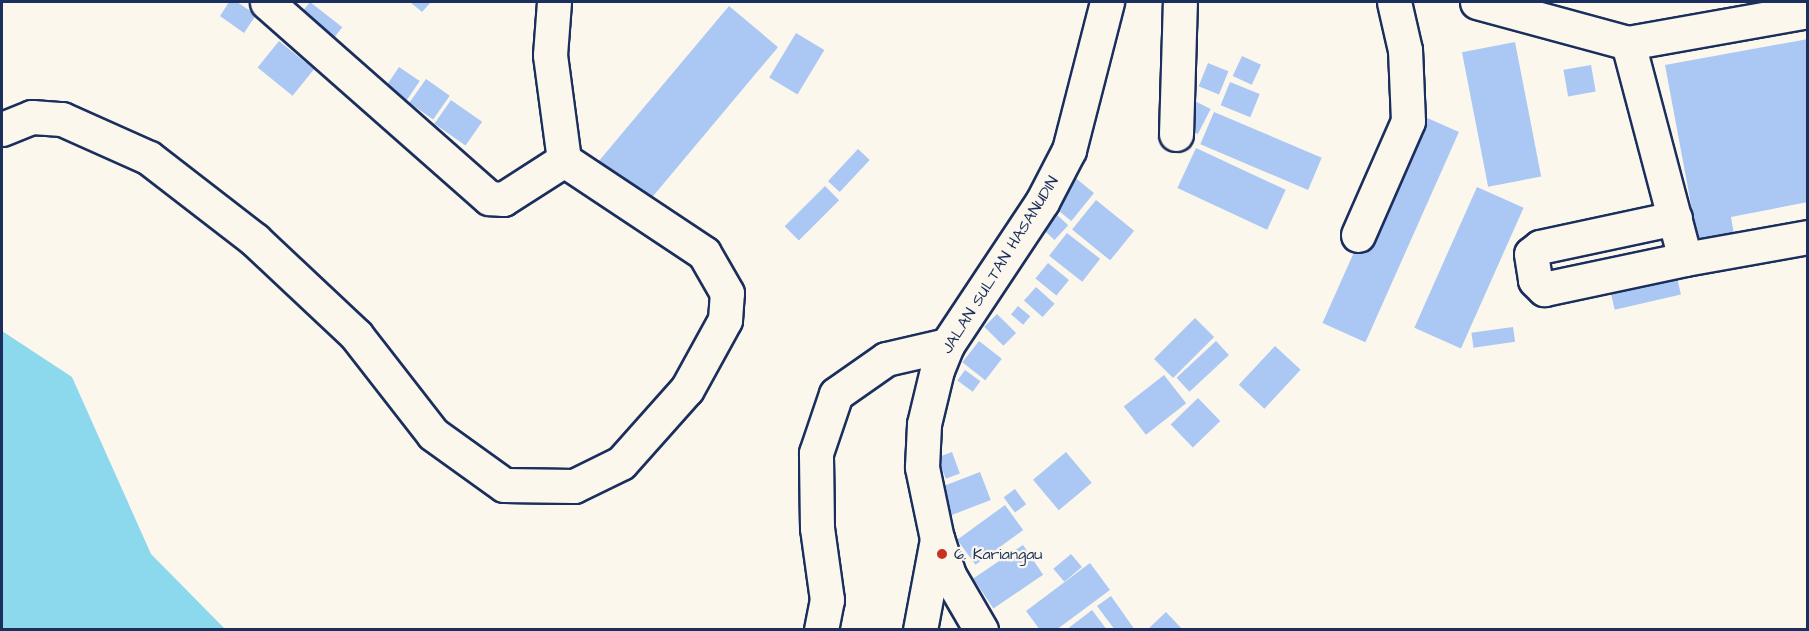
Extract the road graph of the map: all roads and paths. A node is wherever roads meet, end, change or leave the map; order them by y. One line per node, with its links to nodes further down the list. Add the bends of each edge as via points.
1 (267, 2): 11 (main road, via 489,198 502,199)
2 (554, 2): 11 (main road, via 550,55)
3 (1107, 2): 16 (main road, JALAN SULTAN HASANUDIN, via 1069,150 1042,202)
4 (1180, 2): 10 (main road)
5 (1394, 2): 13 (main road, via 1405,50 1408,121)
6 (1477, 2): 8 (main road)
7 (1808, 11): 8 (main road)
8 (1628, 42): 12 (main road)
9 (2, 129): 11 (main road, via 32,117 62,119 149,158 255,240 356,335 433,434 504,485 574,486 621,463 687,389 725,320 727,294 704,253)
10 (1176, 134)
11 (564, 160)
12 (1675, 218): 15 (main road); 15 (main road, via 1540,247 1531,254 1534,280 1544,289)
13 (1358, 235)
14 (1808, 237): 15 (main road)
15 (1685, 259)
16 (947, 345): 17 (main road, JALAN SULTAN HASANUDIN, via 924,424 922,467); 19 (main road, via 886,359 836,394 816,453 817,528 826,600)
17 (937, 539): 18 (main road, JALAN SULTAN HASANUDIN); 20 (main road)
18 (950, 575): 21 (main road); 22 (main road, JALAN SULTAN HASANUDIN)
19 (820, 630)
20 (920, 630)
21 (957, 630)
22 (981, 630)

